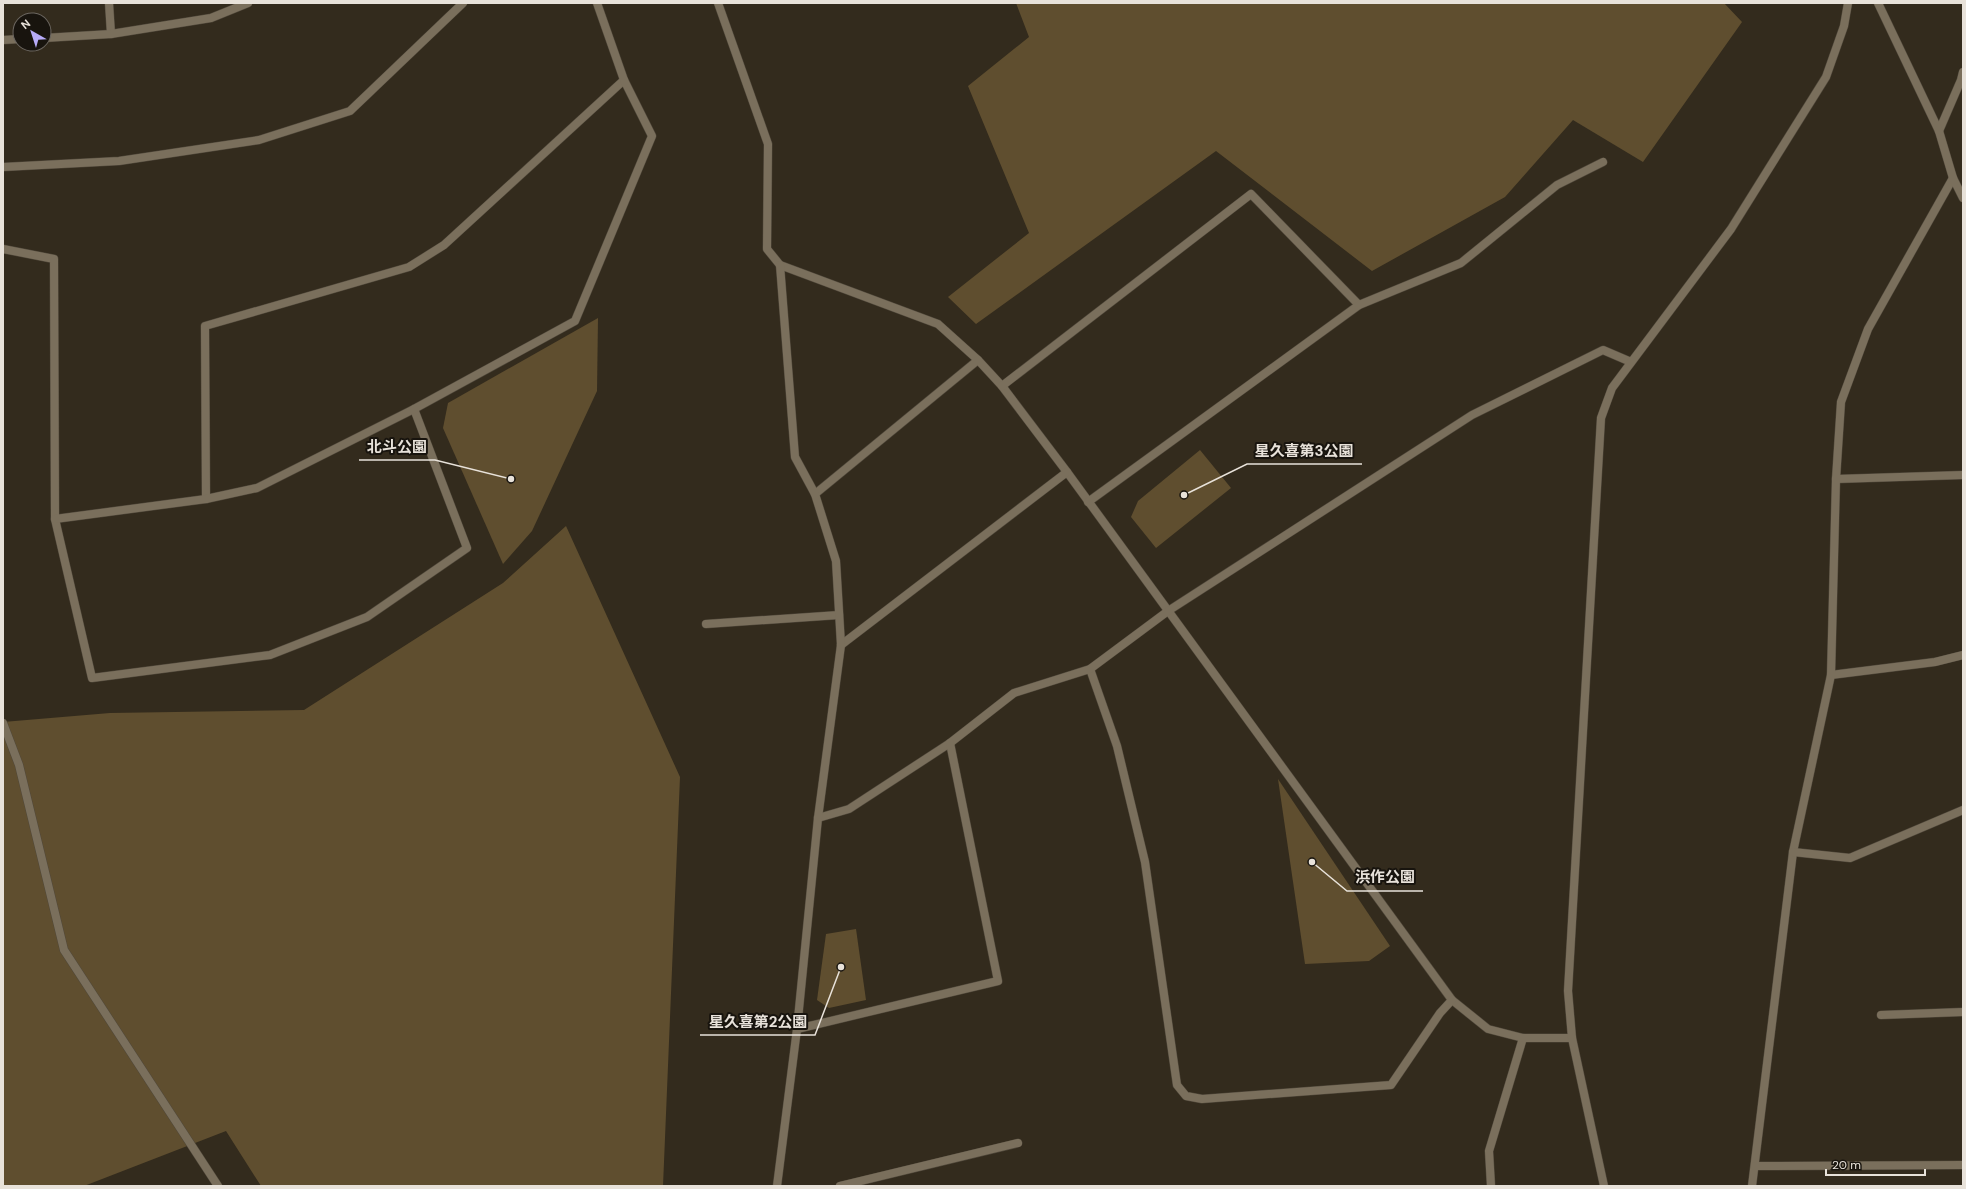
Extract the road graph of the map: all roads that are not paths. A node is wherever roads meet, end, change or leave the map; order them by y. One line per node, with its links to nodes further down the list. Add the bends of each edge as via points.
1 (109, 3): 8 (street)
2 (248, 3): 8 (street, via 211,18)
3 (463, 3): 14 (street, via 350,111 259,140 119,161)
4 (597, 3): 11 (street)
5 (718, 3): 18 (street, via 768,144 767,249)
6 (1848, 3): 21 (street, via 1844,26 1826,77 1731,229)
7 (1878, 3): 12 (street)
8 (111, 34): 9 (street)
9 (52, 38)
10 (1963, 72): 12 (street)
11 (624, 80): 23 (street, via 652,136 575,321); 28 (street, via 444,245 409,267 205,326)
12 (1939, 131): 15 (street)
13 (1603, 162): 19 (street, via 1557,185 1461,263)
14 (3, 167)
15 (1953, 178): 16 (street); 26 (street, via 1868,330 1841,402)
16 (1963, 198)
17 (3, 249): 30 (street, via 54,259)
18 (780, 265): 20 (street, via 938,324); 27 (street, via 795,457)
19 (1359, 305): 22 (street, via 1250,194); 29 (street)
20 (978, 360): 22 (street); 27 (street)
21 (1631, 362): 31 (street, via 1603,350 1472,415); 48 (street, via 1612,388 1601,418 1568,991)
22 (1002, 386): 24 (street)
23 (414, 409): 28 (street, via 257,488); 30 (street, via 467,548 368,617 270,654 92,678)
24 (1067, 472): 29 (street); 34 (street)
25 (1963, 475): 26 (street)
26 (1836, 479): 37 (street)
27 (814, 494): 32 (street, via 836,561)
28 (206, 499): 30 (street)
29 (1088, 502): 31 (street)
30 (55, 519)
31 (1168, 611): 36 (street); 43 (street)
32 (839, 616): 33 (street); 34 (street)
33 (706, 624)
34 (841, 644): 41 (street)
35 (1963, 654): 37 (street, via 1935,662)
36 (1090, 669): 39 (street, via 1014,693); 43 (street, via 1117,746 1145,862 1177,1085 1186,1096 1202,1099 1390,1084)
37 (1832, 675): 42 (street)
38 (3, 723): 52 (street, via 19,765 64,950)
39 (950, 744): 41 (street, via 849,809); 46 (street, via 998,981)
40 (1963, 810): 42 (street, via 1850,858)
41 (818, 818): 46 (street)
42 (1793, 852): 51 (street)
43 (1452, 1000): 47 (street, via 1488,1029)
44 (1963, 1012): 45 (street)
45 (1881, 1014)
46 (797, 1030): 53 (street)
47 (1523, 1038): 48 (street); 55 (street, via 1489,1151)
48 (1572, 1038): 56 (street)
49 (1018, 1143): 54 (street)
50 (1963, 1165): 51 (street)
51 (1755, 1166): 57 (street)
52 (218, 1186)
53 (777, 1186)
54 (840, 1186)
55 (1491, 1186)
56 (1604, 1186)
57 (1752, 1186)

